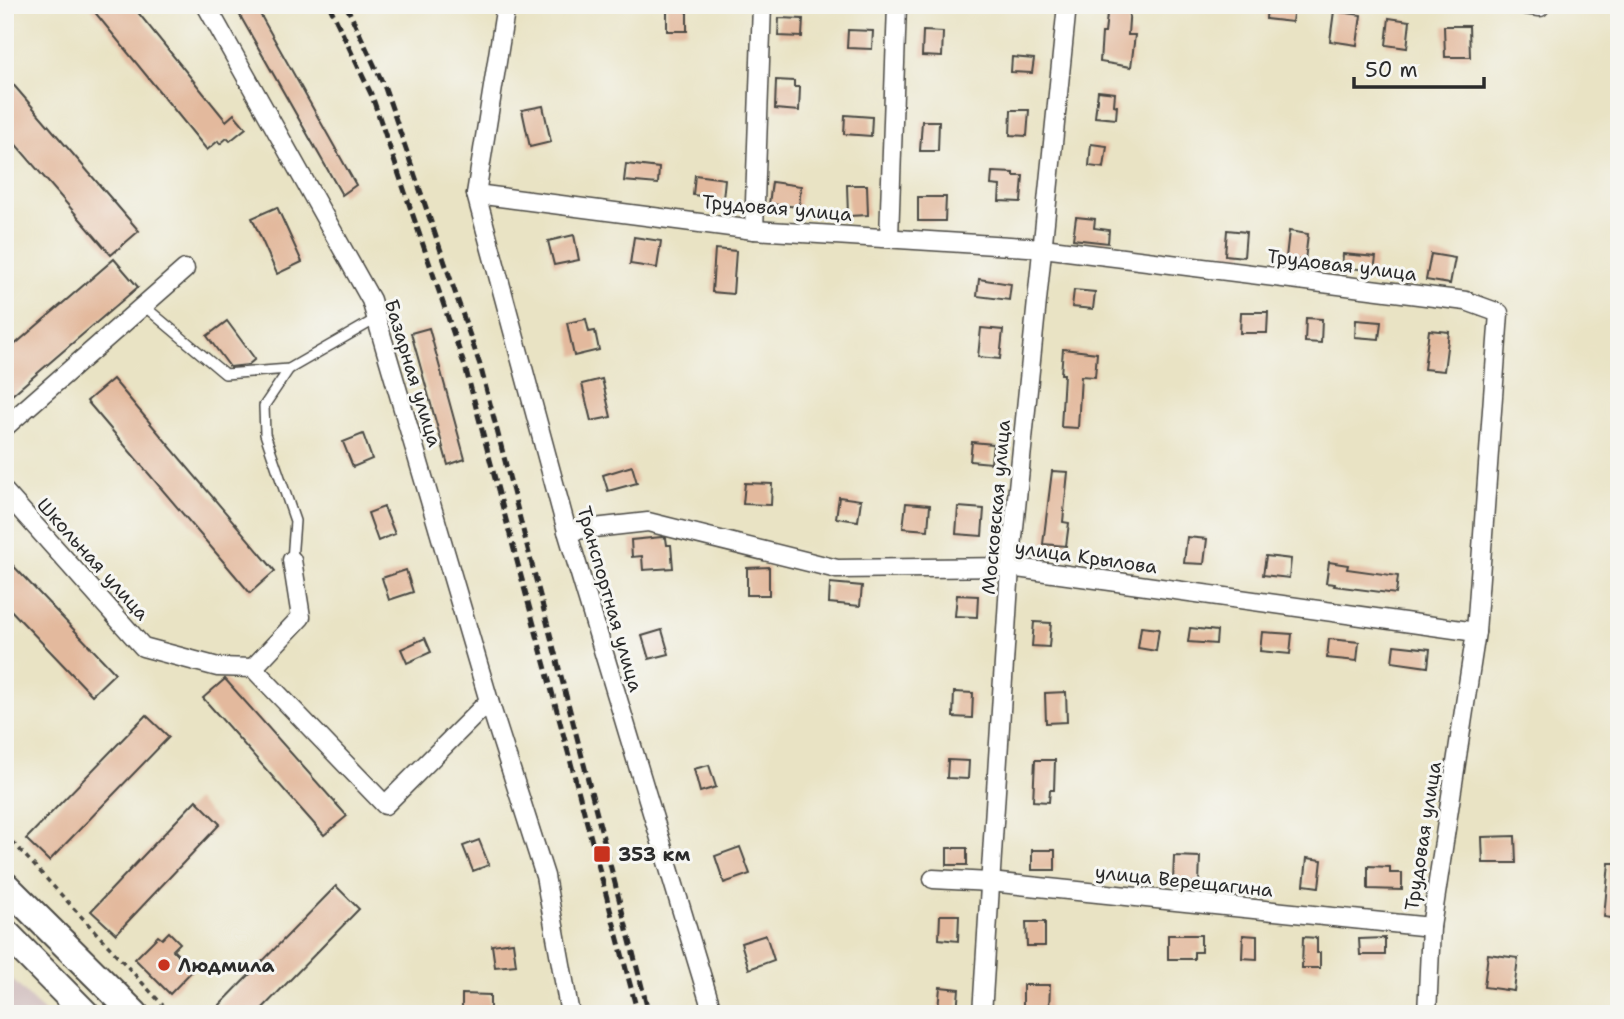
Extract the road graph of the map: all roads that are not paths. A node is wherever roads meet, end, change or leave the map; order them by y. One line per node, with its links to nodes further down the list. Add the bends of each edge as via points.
1 (206, 5): 12 (street, Базарная улица, via 370,300)
2 (506, 5): 6 (street)
3 (762, 5): 7 (street)
4 (897, 5): 8 (street)
5 (1067, 5): 9 (street, Московская улица)
6 (476, 194): 7 (street, Трудовая улица); 16 (street, Транспортная улица)
7 (754, 230): 8 (street, Трудовая улица)
8 (889, 238): 9 (street, Трудовая улица)
9 (1042, 248): 18 (street, Московская улица); 19 (street, Трудовая улица, via 1466,301 1499,313)
10 (186, 269): 11 (street)
11 (144, 306): 13 (lane, via 225,374); 14 (street)
12 (376, 319): 13 (lane); 21 (street, Базарная улица)
13 (289, 369): 17 (lane, via 264,406 264,420 295,522)
14 (5, 427)
15 (5, 492): 20 (street, Школьная улица, via 143,647 219,667)
16 (567, 531): 18 (street, улица Крылова, via 648,522 837,569); 30 (street, Транспортная улица)
17 (292, 560): 20 (street, via 301,617)
18 (1010, 567): 19 (street, улица Крылова); 23 (street, Московская улица)
19 (1476, 632): 25 (street, Трудовая улица)
20 (253, 668): 21 (street, via 385,805)
21 (489, 701): 29 (street, Базарная улица, via 545,876)
22 (933, 879): 23 (street, улица Верещагина)
23 (990, 882): 25 (street, улица Верещагина); 31 (street, Московская улица)
24 (5, 885): 28 (main road)
25 (1431, 927): 32 (street, Трудовая улица)
26 (5, 932): 27 (main road)
27 (86, 1014)
28 (135, 1014)
29 (570, 1014)
30 (713, 1014)
31 (982, 1014)
32 (1427, 1014)

